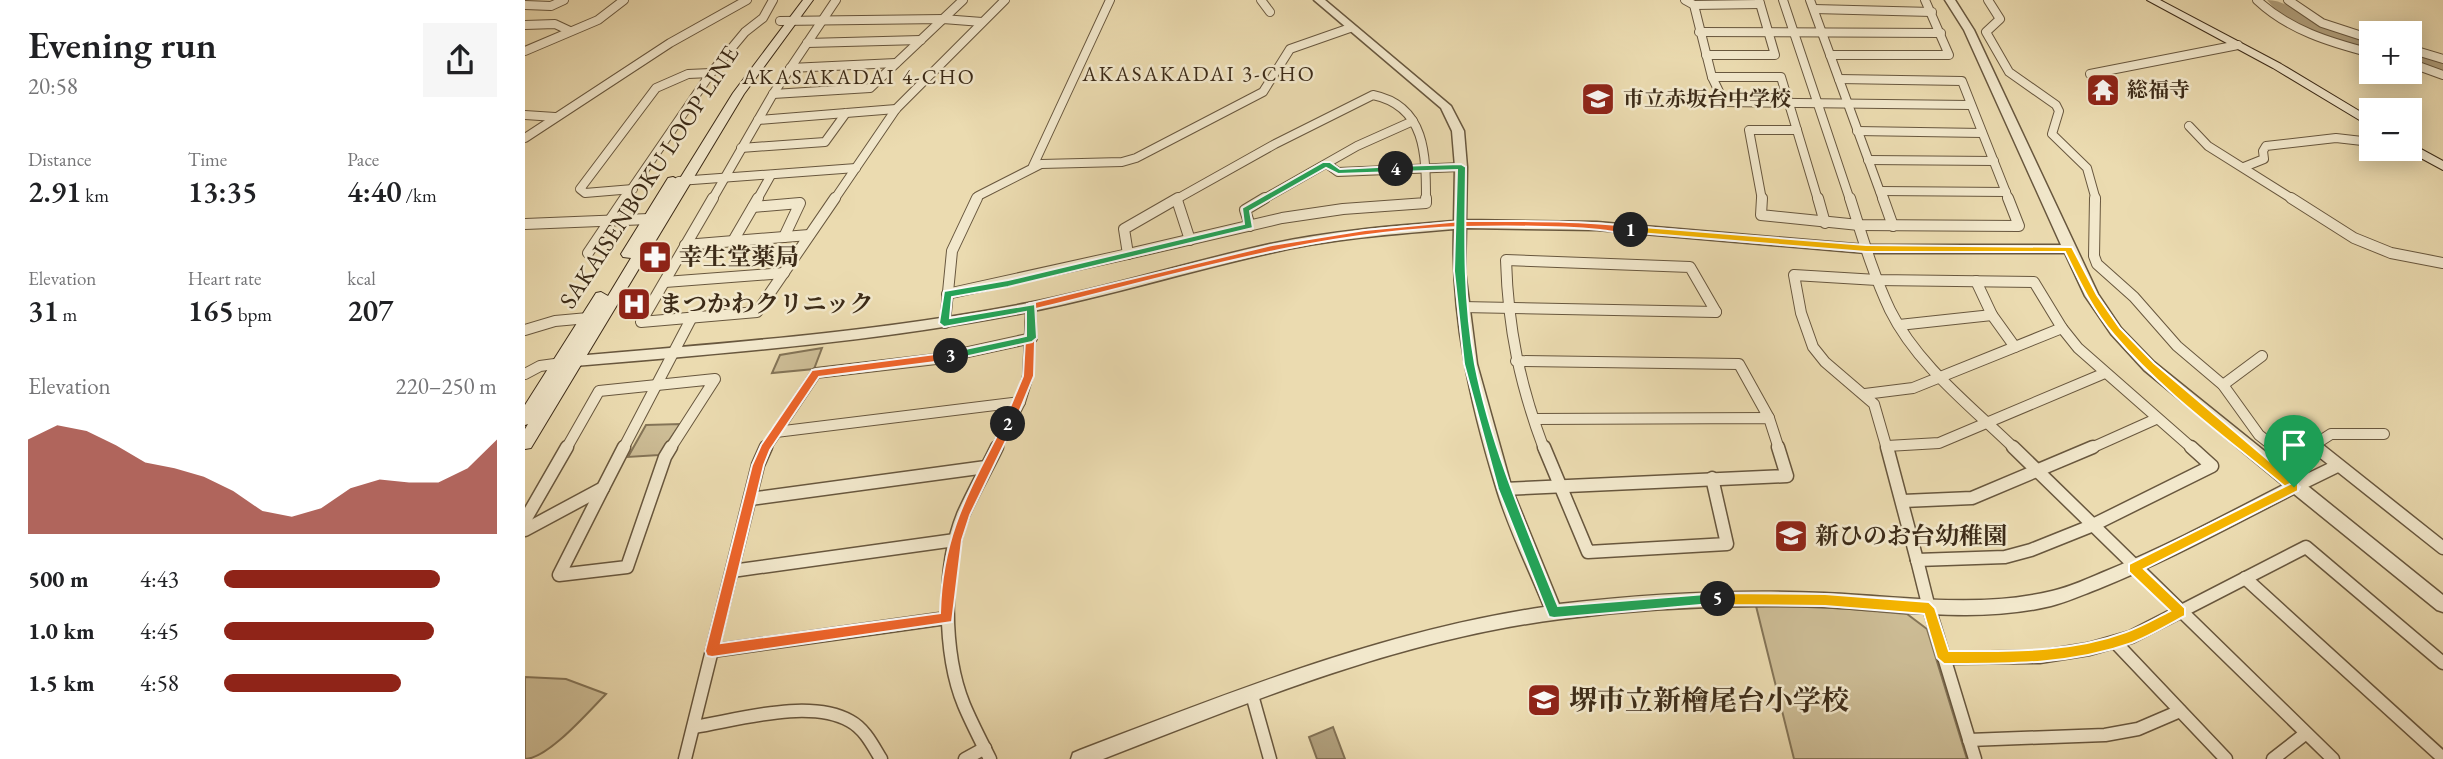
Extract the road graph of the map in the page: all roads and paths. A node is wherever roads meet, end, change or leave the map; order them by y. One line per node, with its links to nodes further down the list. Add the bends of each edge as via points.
1 (564, 0): 22 (street, via 551,6)
2 (624, 0): 36 (street, via 598,20)
3 (747, 0): 71 (street)
4 (773, 0): 57 (street, via 763,19 745,32)
5 (797, 0): 32 (main road, SAKAISENBOKU LOOP LINE)
6 (808, 0): 32 (main road, SAKAISENBOKU LOOP LINE)
7 (836, 0): 31 (street)
8 (963, 0): 30 (street)
9 (1005, 0): 33 (street)
10 (1110, 0): 85 (street)
11 (1261, 0): 26 (street)
12 (1319, 0): 35 (street)
13 (1685, 0): 24 (street)
14 (1783, 0): 39 (street)
15 (1810, 0): 25 (street)
16 (1925, 0): 27 (street)
17 (1950, 0): 51 (street)
18 (1987, 0): 52 (street, via 2000,19 1986,32)
19 (2152, 0): 45 (main road)
20 (2257, 0): 29 (street)
21 (2288, 0): 28 (street)
22 (526, 2)
23 (1760, 2): 24 (street); 38 (street)
24 (1694, 5): 37 (street)
25 (1814, 9): 27 (street); 40 (street)
26 (1270, 12)
27 (1932, 12): 41 (street)
28 (2304, 13): 29 (street); 42 (street)
29 (2277, 17): 46 (street, via 2324,40)
30 (943, 19): 31 (street); 33 (street); 43 (street)
31 (822, 20): 32 (street); 44 (street)
32 (786, 21): 93 (main road, SAKAISENBOKU LOOP LINE, via 729,93)
33 (982, 22): 67 (street)
34 (525, 25): 36 (street, via 555,24)
35 (1350, 28): 85 (street, via 1290,49 1263,92 1136,158); 87 (street, via 1446,106 1458,131)
36 (571, 31): 47 (street)
37 (1699, 32): 38 (street); 49 (street)
38 (1767, 32): 39 (street); 49 (street, via 1775,55)
39 (1793, 32): 40 (street); 64 (street)
40 (1821, 32): 41 (street); 50 (street)
41 (1941, 33): 50 (street, via 1949,55)
42 (2359, 35)
43 (921, 40): 44 (street); 54 (street)
44 (807, 43): 56 (street)
45 (2238, 45): 58 (street); 70 (main road)
46 (2359, 50)
47 (525, 51)
48 (2422, 53): 53 (street)
49 (1706, 55): 60 (street)
50 (1830, 55): 61 (street)
51 (1982, 59): 52 (street); 113 (street)
52 (2001, 59): 142 (street, via 2009,72 2056,105 2055,141 2089,169 2095,182 2097,264 2177,346)
53 (2443, 59)
54 (896, 63): 56 (street); 62 (street, via 870,88)
55 (2422, 67): 59 (street)
56 (790, 68): 62 (street)
57 (711, 73): 94 (street); 94 (street, via 688,74 656,88 580,189 585,193)
58 (2090, 74)
59 (2443, 75)
60 (1712, 78): 63 (street, via 1724,102); 63 (street, via 1781,78)
61 (1839, 79): 65 (street); 66 (street, via 1962,80)
62 (773, 94): 72 (street)
63 (1789, 103): 64 (street); 75 (street)
64 (1818, 103): 65 (street); 104 (street)
65 (1846, 104): 66 (street); 76 (street)
66 (1970, 105): 77 (street)
67 (896, 109): 68 (street); 89 (street)
68 (846, 113): 72 (street); 80 (street, via 825,142)
69 (525, 115): 71 (street)
70 (2359, 116)
71 (555, 117): 78 (street)
72 (758, 120): 80 (street)
73 (1413, 121): 84 (street); 90 (street, via 1424,143); 97 (street, via 1401,106 1373,95)
74 (2189, 126): 88 (street, via 2208,146)
75 (1797, 130): 101 (street); 101 (street, via 1749,130 1762,191 1761,215)
76 (1857, 131): 77 (street); 82 (street)
77 (1982, 132): 83 (street)
78 (525, 138)
79 (2359, 141): 88 (street, via 2336,138 2266,146 2264,159)
80 (741, 148): 92 (street)
81 (2422, 154): 86 (main road)
82 (1868, 160): 83 (street); 95 (street)
83 (1994, 161): 96 (street)
84 (1327, 164): 90 (street, via 1338,172); 105 (street, via 1245,210)
85 (1033, 166): 121 (street, via 978,196 952,251)
86 (2443, 166)
87 (1461, 167): 90 (street); 103 (street)
88 (2244, 167): 116 (street, via 2354,238 2391,253)
89 (856, 168): 91 (street); 107 (street)
90 (1426, 168): 105 (street, via 1426,203 1333,210)
91 (771, 175): 92 (street); 98 (street)
92 (725, 178): 93 (street); 111 (street)
93 (679, 181): 99 (main road, SAKAISENBOKU LOOP LINE); 137 (main road, SAKAISENBOKU LOOP LINE)
94 (633, 189): 100 (street)
95 (1880, 191): 96 (street); 106 (street)
96 (2006, 192): 106 (street, via 2019,226)
97 (1177, 200): 109 (street); 115 (street, via 1123,229)
98 (753, 206): 108 (street, via 800,203); 110 (street)
99 (649, 219): 100 (street); 127 (main road, SAKAISENBOKU LOOP LINE)
100 (613, 221): 102 (street); 114 (street)
101 (1825, 223): 104 (street)
102 (525, 224)
103 (1461, 224): 112 (street, via 1597,226); 122 (street, via 1272,248); 123 (street)
104 (1859, 225): 106 (street); 112 (street)
105 (1250, 226): 109 (street)
106 (1893, 226)
107 (809, 235): 108 (street); 117 (street)
108 (784, 237): 110 (street)
109 (1190, 240): 115 (street)
110 (733, 241): 111 (street)
111 (685, 245): 120 (street)
112 (1866, 248): 113 (street); 118 (street)
113 (2069, 249): 160 (street, via 2116,331 2150,366)
114 (588, 253)
115 (1128, 255): 121 (street)
116 (2443, 263)
117 (784, 273): 120 (street); 126 (street, via 757,312)
118 (1877, 280): 119 (street); 129 (street); 143 (street, via 1794,275 1812,347)
119 (1976, 281): 125 (street); 130 (street, via 2035,282)
120 (665, 282): 126 (street, via 641,322)
121 (947, 294): 128 (street)
122 (1031, 307): 128 (street); 132 (street)
123 (1462, 307): 124 (street); 162 (street, via 1470,364)
124 (1507, 308): 124 (street, via 1688,312 1716,312 1689,267 1506,260); 136 (street)
125 (1992, 315): 129 (street); 133 (street)
126 (692, 317): 134 (street)
127 (588, 318): 131 (street); 137 (main road, SAKAISENBOKU LOOP LINE)
128 (944, 323): 134 (street)
129 (1899, 325): 140 (street)
130 (2062, 328): 133 (street); 138 (street)
131 (525, 330)
132 (1032, 338): 144 (street); 150 (street, via 936,359 816,373)
133 (2015, 347): 140 (street)
134 (673, 353): 137 (street); 141 (street)
135 (2262, 356): 142 (street)
136 (1515, 361): 145 (street, via 1739,364); 147 (street)
137 (568, 362): 139 (street, via 540,366); 146 (main road, SAKAISENBOKU LOOP LINE); 152 (main road, SAKAISENBOKU LOOP LINE)
138 (2105, 373): 148 (street); 149 (street)
139 (525, 374)
140 (1940, 377): 143 (street, via 1913,388); 149 (street)
141 (658, 385): 161 (street); 161 (street, via 715,379 665,457 627,567 559,575); 165 (street, via 599,391)
142 (2224, 385): 153 (street, via 2246,420 2273,446)
143 (1865, 394): 154 (street, via 1874,404)
144 (1020, 402): 150 (street); 156 (street)
145 (1769, 418): 147 (street); 158 (street, via 1787,476)
146 (525, 419)
147 (1534, 419): 159 (street)
148 (2156, 419): 157 (street); 166 (street, via 2212,466)
149 (1988, 422): 154 (street, via 1939,443); 157 (street)
150 (776, 432): 163 (street, via 758,465)
151 (2384, 434): 153 (street, via 2331,434)
152 (525, 443)
153 (2313, 445): 155 (street)
154 (1888, 446): 164 (street)
155 (2337, 466): 160 (street); 169 (street)
156 (986, 467): 163 (street); 168 (street)
157 (2037, 472): 164 (street, via 1972,498); 166 (street)
158 (1712, 478): 159 (street); 159 (street, via 1727,544 1588,552)
159 (1559, 485): 162 (street)
160 (2294, 487): 171 (street); 174 (street)
161 (603, 488): 167 (street)
162 (1504, 489): 176 (street)
163 (750, 499): 172 (street)
164 (1903, 501): 170 (street)
165 (525, 520)
166 (2091, 526): 170 (street, via 2005,556); 171 (street)
167 (525, 530)
168 (955, 540): 172 (street); 178 (street)
169 (2443, 548)
170 (1917, 560): 175 (street)
171 (2134, 568): 175 (street, via 2050,600 1992,608); 177 (street)
172 (732, 571): 180 (street)
173 (2245, 579): 177 (street); 182 (street, via 2306,547); 189 (street)
174 (2443, 605)
175 (1929, 608): 176 (street, via 1725,598); 181 (street)
176 (1554, 612): 183 (street, via 1460,630 1369,655)
177 (2181, 612): 179 (street); 186 (street)
178 (947, 618): 180 (street); 188 (street, via 963,703)
179 (2115, 642): 181 (street, via 2039,657); 184 (street)
180 (712, 651): 185 (street)
181 (1944, 658): 187 (street)
182 (2443, 663)
183 (1252, 695): 193 (street); 194 (street)
184 (2181, 711): 187 (street, via 2138,729 2105,735); 196 (street)
185 (694, 727): 190 (street); 191 (street, via 802,712 828,713 863,731)
186 (2305, 734): 197 (street); 198 (street)
187 (1969, 740): 195 (street)
188 (987, 753): 192 (street)
189 (2443, 758)
190 (685, 759)
191 (881, 759)
192 (965, 759)
193 (1080, 759)
194 (1270, 759)
195 (1975, 759)
196 (2226, 759)
197 (2273, 759)
198 (2333, 759)

